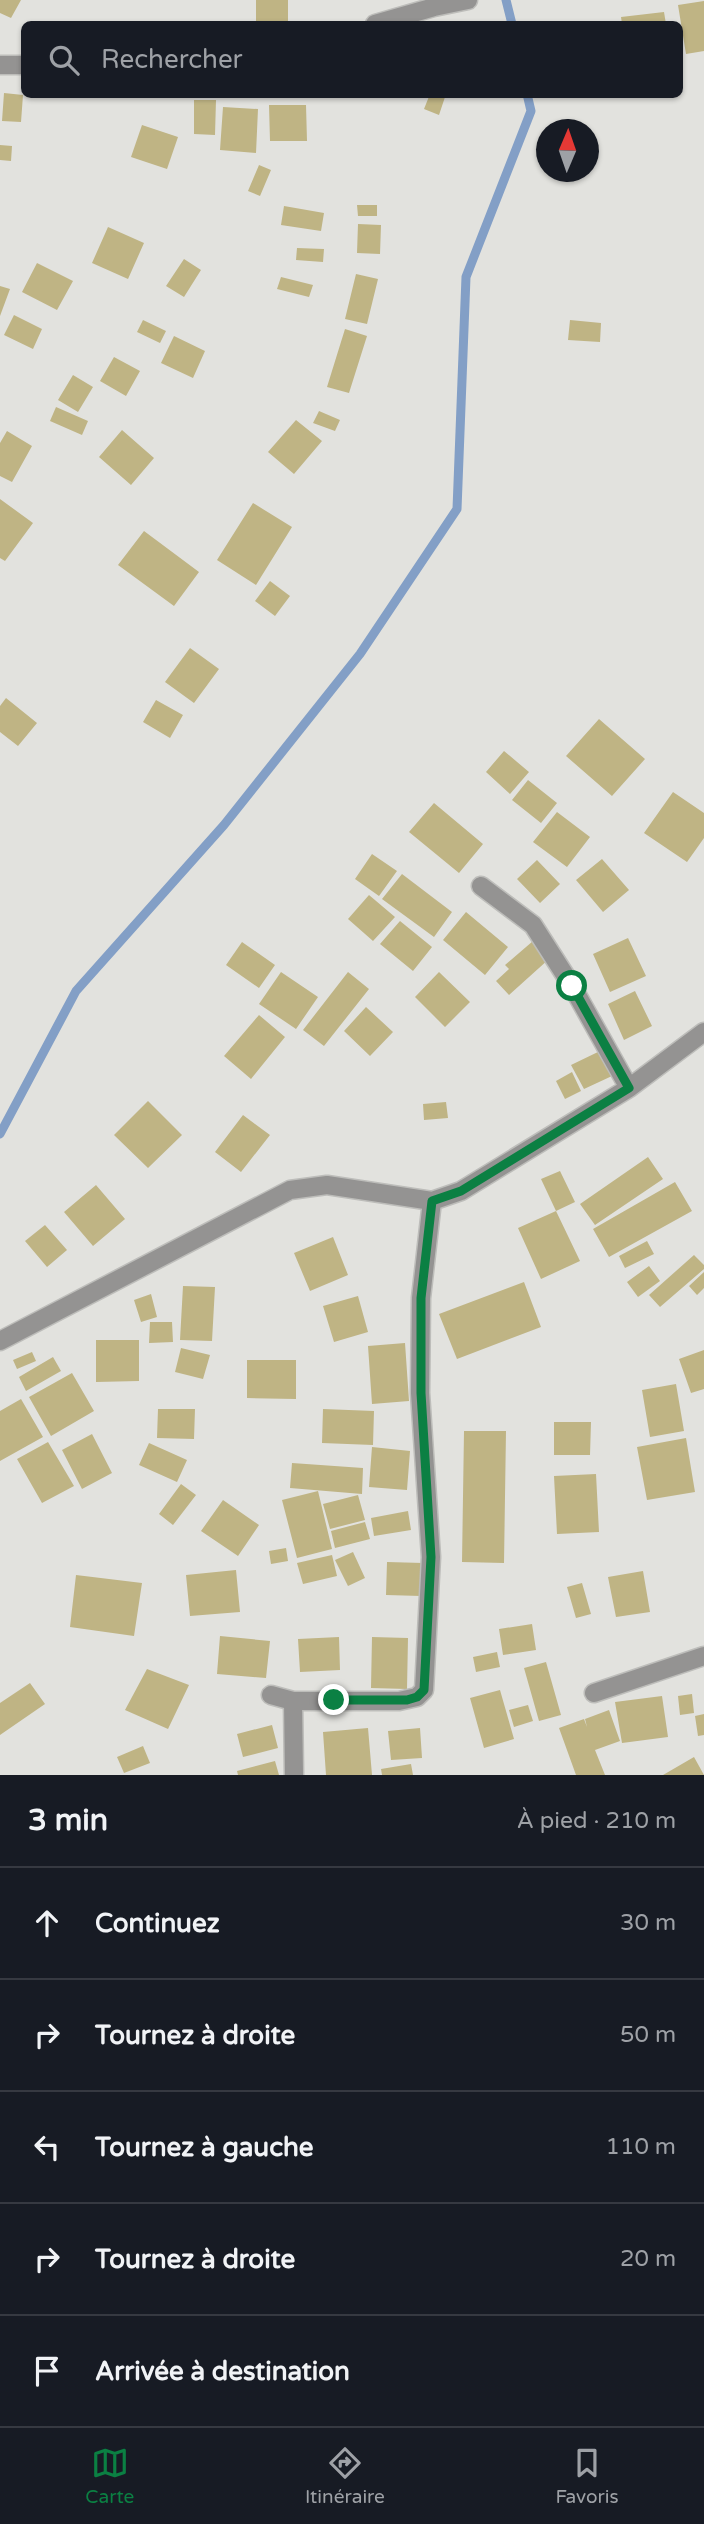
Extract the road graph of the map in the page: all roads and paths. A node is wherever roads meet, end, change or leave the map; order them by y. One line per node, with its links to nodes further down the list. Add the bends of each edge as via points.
1 (468, 0): 2 (street)
2 (385, 21)
3 (0, 65): 4 (street)
4 (21, 65)
5 (481, 886): 7 (street, via 533,925)
6 (704, 1032): 7 (street)
7 (629, 1088): 8 (street, via 461,1191)
8 (432, 1201): 9 (street, via 327,1185 289,1190); 13 (street, via 421,1298 421,1393 431,1557 424,1690 407,1700)
9 (0, 1341)
10 (704, 1657): 11 (street)
11 (594, 1693)
12 (271, 1695): 13 (street)
13 (293, 1701): 14 (street)
14 (294, 1775)

